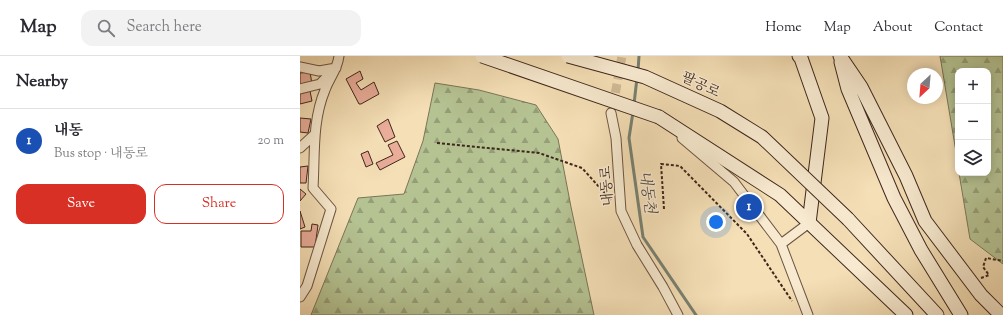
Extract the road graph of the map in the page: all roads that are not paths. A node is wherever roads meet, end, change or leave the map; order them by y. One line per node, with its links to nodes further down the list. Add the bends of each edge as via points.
1 (339, 56): 7 (street)
2 (482, 56): 10 (main road, bridge)
3 (568, 56): 19 (main road, 팔공로, bridge, via 645,77 677,90 720,111 762,137 848,219)
4 (799, 56): 13 (main road, via 822,118)
5 (840, 56): 20 (main road, via 848,89 894,198 921,250); 21 (main road, via 861,87 906,176 925,221 971,282)
6 (300, 67): 7 (street, via 319,71)
7 (338, 67): 8 (street, via 320,84); 11 (street, via 325,89)
8 (300, 89)
9 (611, 113): 16 (street, 내동로, via 616,138 621,211 636,245)
10 (659, 117): 13 (main road, via 780,195); 14 (street, via 734,182)
11 (314, 134): 12 (street); 15 (street, via 313,188 331,209 307,286)
12 (300, 148)
13 (809, 222): 14 (street); 18 (main road)
14 (781, 244): 17 (street)
15 (300, 297)
16 (678, 315)
17 (808, 315)
18 (906, 315)
19 (938, 315)
20 (961, 315)
21 (1001, 315)

